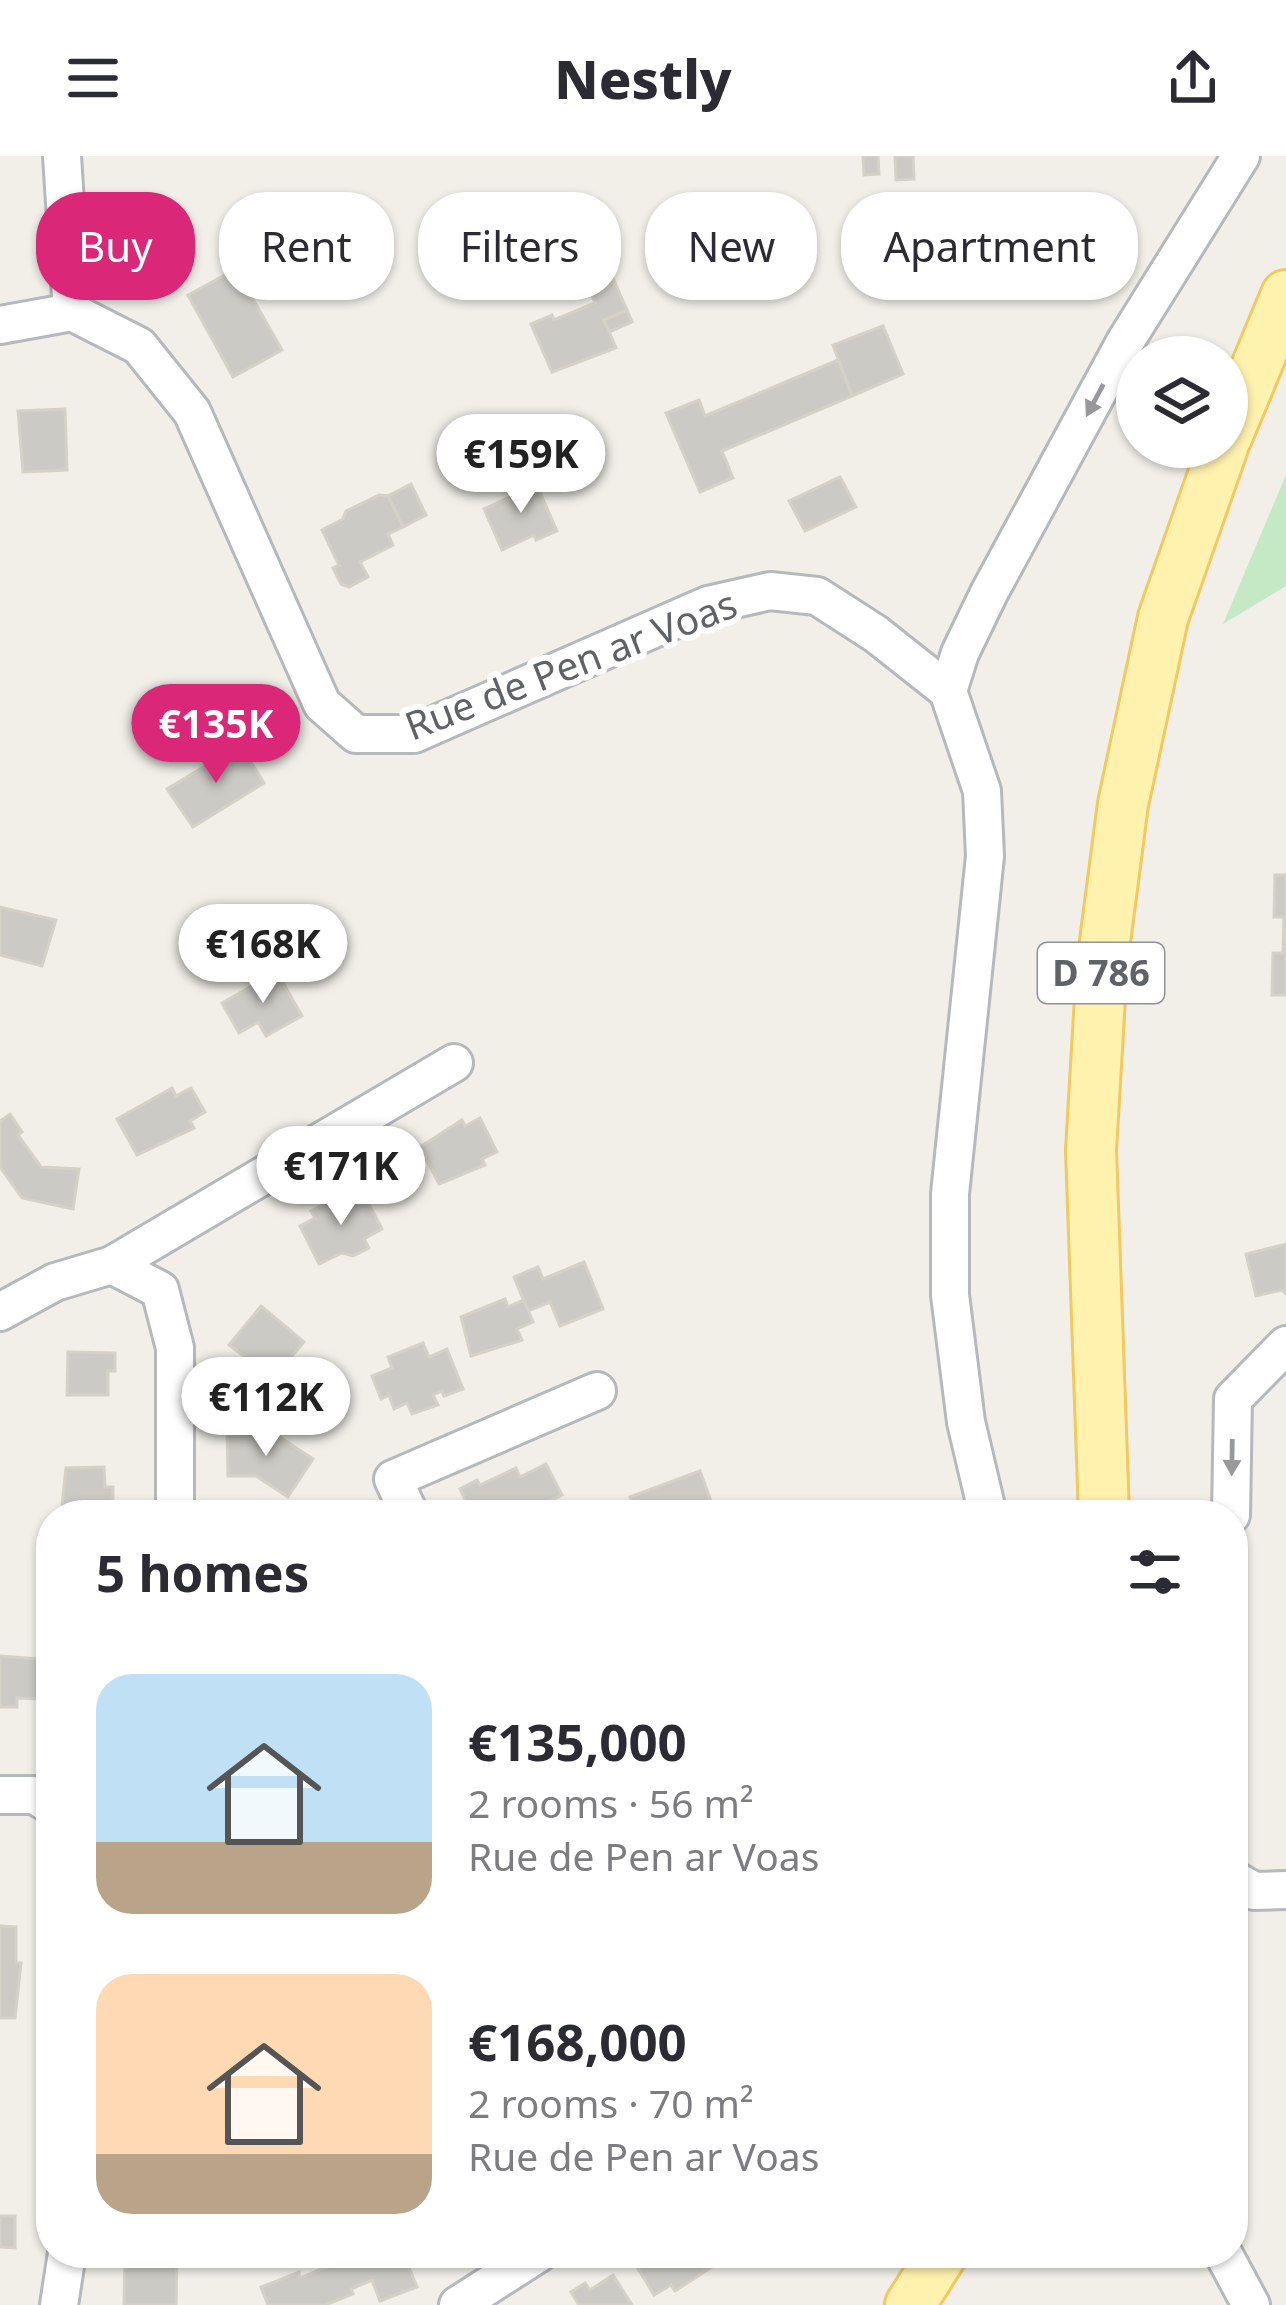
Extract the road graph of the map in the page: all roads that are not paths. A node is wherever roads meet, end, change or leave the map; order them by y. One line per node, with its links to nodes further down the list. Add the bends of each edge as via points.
1 (62, 156): 4 (street)
2 (1241, 156): 8 (street, one-way to 8, via 1125,342 989,593)
3 (1286, 295): 6 (main road)
4 (72, 312): 5 (street); 8 (street, Rue de Pen ar Voas, via 139,346 192,412 322,704 356,734 414,734 708,605 770,591 817,596)
5 (0, 325)
6 (1248, 386)
7 (1216, 468): 17 (main road, D 786, via 1163,618 1123,804 1102,964 1091,1150)
8 (948, 691): 16 (street, via 982,791 985,856 950,1194 950,1295)
9 (454, 1063): 10 (street)
10 (112, 1265): 11 (street, via 55,1282); 14 (street, via 160,1290 175,1348)
11 (0, 1312)
12 (1286, 1345): 18 (street, one-way to 18, via 1233,1399)
13 (597, 1391): 15 (street, via 393,1479)
14 (175, 1500)
15 (403, 1500)
16 (984, 1500)
17 (1103, 1500)
18 (1232, 1500)
19 (0, 1795): 20 (street)
20 (36, 1796)
21 (1248, 1888): 22 (street)
22 (1286, 1890)
23 (65, 2268): 27 (street)
24 (516, 2268): 28 (street)
25 (933, 2268): 29 (main road)
26 (1231, 2268): 30 (street)
27 (59, 2305)
28 (458, 2305)
29 (910, 2305)
30 (1251, 2305)

